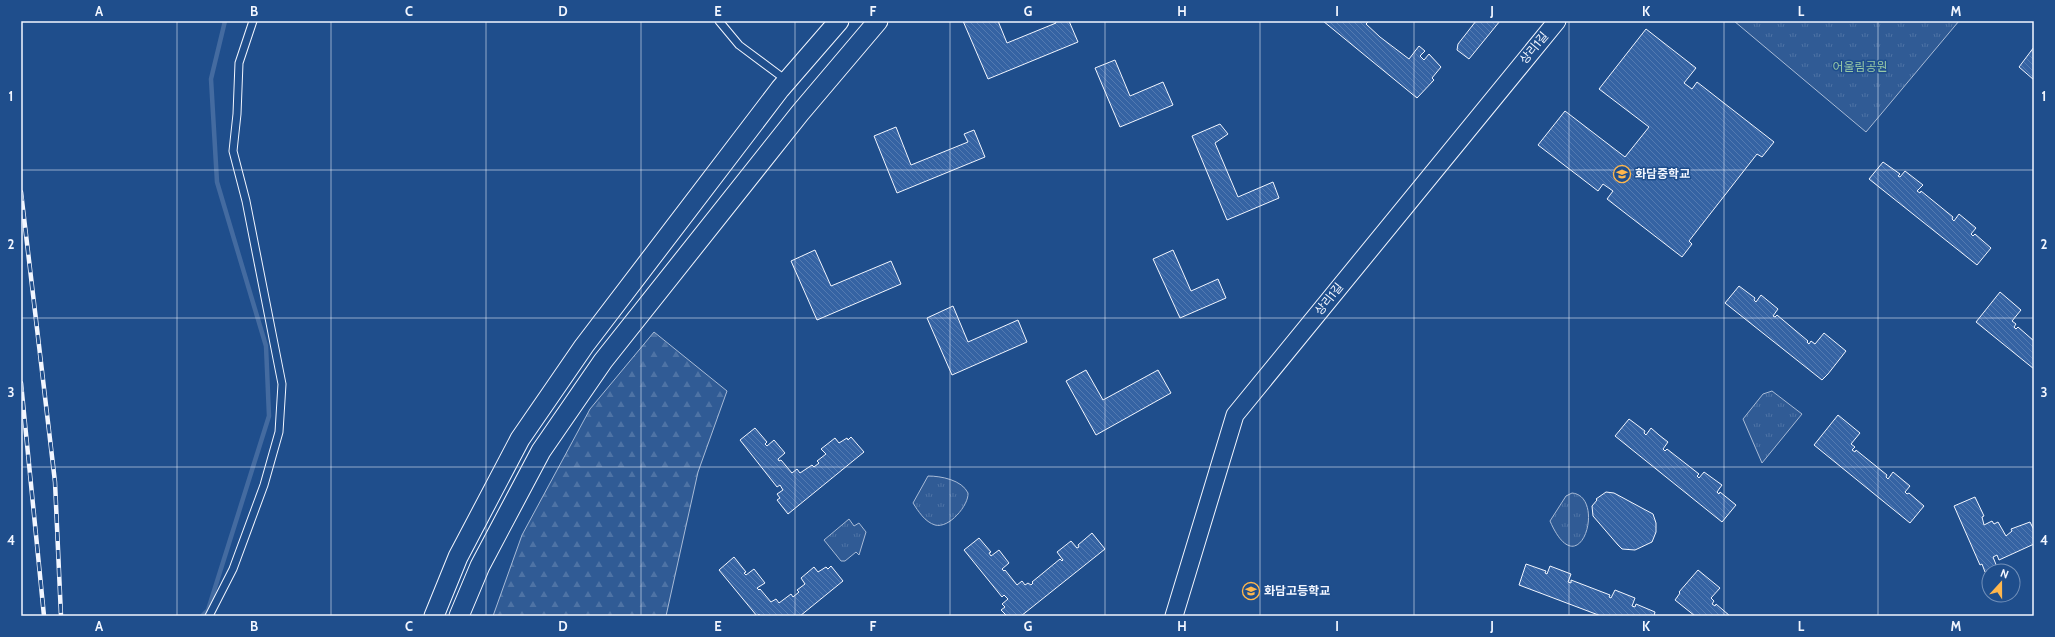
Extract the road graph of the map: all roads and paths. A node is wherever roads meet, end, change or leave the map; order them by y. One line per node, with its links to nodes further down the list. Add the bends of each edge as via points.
1 (253, 21): 7 (lane, via 239,62 233,152 246,201 282,384 279,432 264,485 234,569)
2 (720, 21): 6 (lane, via 739,45)
3 (839, 21): 6 (main road)
4 (878, 21): 9 (main road, via 800,113 603,361 541,451 480,566)
5 (1557, 21): 10 (street, 상리1길, via 1235,415)
6 (787, 81): 8 (main road, via 584,346 520,439 458,557)
7 (209, 616)
8 (434, 616)
9 (460, 616)
10 (1174, 616)

